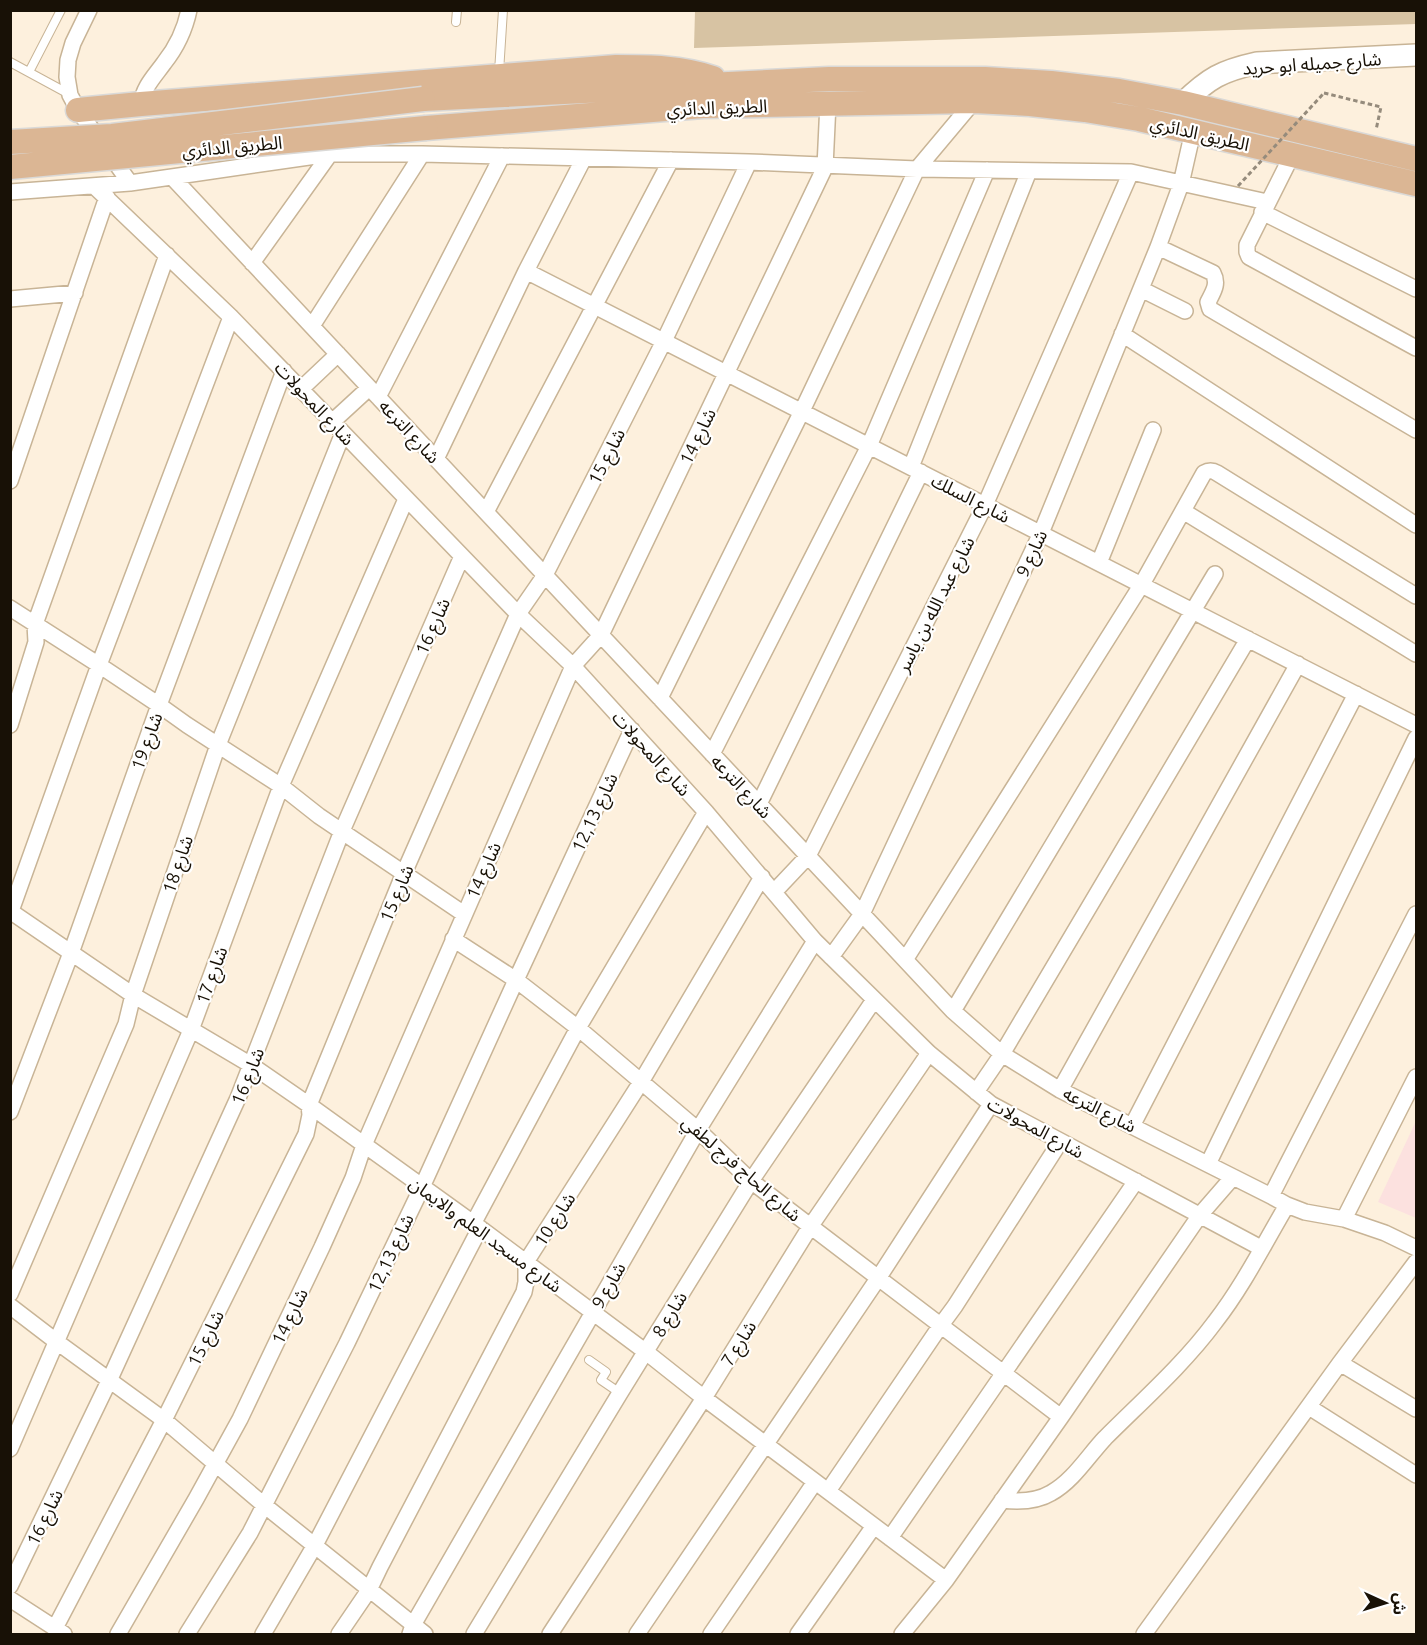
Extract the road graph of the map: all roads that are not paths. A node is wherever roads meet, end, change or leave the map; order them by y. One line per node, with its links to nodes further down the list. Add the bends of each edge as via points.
1 (61, 10): 9 (lane)
2 (89, 10): 13 (street, via 68,60)
3 (189, 10): 16 (street, via 182,32 148,83)
4 (457, 10): 6 (lane)
5 (502, 10): 10 (lane)
6 (456, 22)
7 (1416, 55): 15 (street, شارع جميله ابو حريد, via 1257,63 1220,74)
8 (10, 62): 9 (lane)
9 (29, 72): 13 (lane)
10 (499, 77): 11 (main road, via 656,67 696,72); 16 (main road)
11 (735, 85): 15 (main road, الطريق الدائري, via 828,79 985,79 1119,91); 18 (main road, الطريق الدائري, bridge, via 423,99 112,136)
12 (974, 101): 14 (main road, الطريق الدائري); 17 (main road, الطريق الدائري, via 1085,110); 29 (street)
13 (74, 103): 16 (main road); 34 (street)
14 (828, 103): 27 (street, شارع 14); 28 (main road, الطريق الدائري, bridge, via 703,106 426,128)
15 (1183, 103): 24 (main road, الطريق الدائري)
16 (141, 104)
17 (1193, 131): 21 (main road, الطريق الدائري); 35 (street, شارع 9)
18 (10, 142)
19 (330, 154): 20 (street); 33 (street); 43 (street)
20 (422, 154): 22 (street); 52 (street)
21 (1292, 154): 36 (main road, الطريق الدائري); 40 (street)
22 (502, 156): 23 (street); 60 (street)
23 (584, 158): 25 (street); 44 (street)
24 (1416, 159)
25 (671, 160): 26 (street); 49 (street)
26 (749, 162): 27 (street); 54 (street, شارع 15)
27 (825, 167): 29 (street); 58 (street, شارع 14)
28 (10, 168)
29 (917, 169): 30 (street); 61 (street)
30 (987, 170): 31 (street); 65 (street)
31 (1029, 171): 32 (street); 67 (street)
32 (1131, 172): 35 (street); 70 (street, شارع عبد الله بن ياسر)
33 (173, 178): 34 (street); 43 (street, شارع الترعه)
34 (130, 183): 37 (street)
35 (1181, 184): 40 (street); 41 (street, شارع 9)
36 (1416, 184)
37 (94, 186): 38 (street); 39 (street, شارع المحولات)
38 (10, 192)
39 (107, 197): 42 (street, شارع المحولات); 47 (street)
40 (1265, 207): 46 (street); 55 (street, via 1247,245 1249,257)
41 (1158, 247): 45 (street, شارع 9); 64 (street, via 1213,273 1216,285 1208,302 1210,309)
42 (167, 255): 51 (street, شارع المحولات); 84 (street)
43 (252, 262): 52 (street, شارع الترعه)
44 (526, 270): 49 (street, شارع السلك); 66 (street)
45 (1141, 289): 50 (street); 53 (street, شارع 9)
46 (1416, 289)
47 (75, 293): 48 (street); 68 (street)
48 (10, 299)
49 (595, 305): 54 (street, شارع السلك); 72 (street)
50 (1185, 311)
51 (231, 316): 57 (street, شارع المحولات); 88 (street)
52 (312, 326): 56 (street, شارع الترعه)
53 (1122, 334): 73 (street); 74 (street, شارع 9)
54 (664, 341): 58 (street, شارع السلك); 78 (street, شارع 15)
55 (1416, 348)
56 (338, 354): 59 (street); 60 (street, شارع الترعه)
57 (284, 370): 59 (street, شارع المحولات); 93 (street, شارع 19)
58 (727, 373): 61 (street, شارع السلك); 85 (street, شارع 14)
59 (301, 389): 62 (street, شارع المحولات)
60 (374, 392): 62 (street); 66 (street, شارع الترعه)
61 (802, 411): 65 (street, شارع السلك); 92 (street)
62 (337, 428): 69 (street, شارع المحولات); 98 (street, شارع 18)
63 (1154, 430): 76 (street)
64 (1416, 430)
65 (869, 446): 67 (street, شارع السلك); 99 (street)
66 (436, 459): 72 (street, شارع الترعه)
67 (916, 469): 70 (street, شارع السلك); 101 (street)
68 (10, 481)
69 (406, 499): 75 (street, شارع المحولات); 100 (street, شارع 17)
70 (985, 504): 74 (street, شارع السلك); 104 (street, شارع عبد الله بن ياسر)
71 (1183, 511): 79 (street); 80 (street, via 1204,473 1213,470); 87 (street)
72 (486, 512): 78 (street, شارع الترعه)
73 (1416, 525)
74 (1041, 533): 76 (street, شارع السلك); 110 (street, شارع 9)
75 (462, 556): 83 (street, شارع المحولات); 103 (street, شارع 16)
76 (1099, 563): 79 (street, شارع السلك)
77 (1215, 574): 82 (street)
78 (545, 575): 83 (street, شارع 15); 85 (street, شارع الترعه)
79 (1142, 584): 82 (street, شارع السلك); 116 (street)
80 (1416, 596)
81 (10, 609): 84 (street)
82 (1194, 611): 86 (street, شارع السلك); 120 (street)
83 (518, 614): 90 (street, شارع المحولات); 105 (street, شارع 15)
84 (35, 624): 88 (street); 94 (street, via 36,642)
85 (601, 635): 90 (street, شارع 14); 92 (street, شارع الترعه)
86 (1248, 639): 89 (street, شارع السلك); 124 (street)
87 (1416, 654)
88 (99, 664): 93 (street); 108 (street)
89 (1298, 664): 91 (street, شارع السلك); 128 (street)
90 (573, 666): 96 (street, شارع المحولات); 109 (street, شارع 14)
91 (1356, 694): 95 (street, شارع السلك); 133 (street)
92 (660, 698): 99 (street, شارع الترعه)
93 (159, 705): 98 (street); 114 (street, شارع 19)
94 (10, 725)
95 (1416, 725)
96 (632, 730): 102 (street, شارع المحولات); 117 (street, شارع 12,13)
97 (1416, 738): 137 (street)
98 (218, 745): 100 (street); 118 (street, شارع 18)
99 (712, 754): 101 (street, شارع الترعه)
100 (281, 786): 103 (street); 122 (street, شارع 17)
101 (759, 804): 104 (street, شارع الترعه)
102 (706, 812): 106 (street, شارع المحولات); 121 (street)
103 (342, 831): 105 (street); 125 (street, شارع 16)
104 (808, 856): 107 (street, شارع عبد الله بن ياسر); 110 (street, شارع الترعه)
105 (404, 873): 109 (street); 131 (street, شارع 15)
106 (762, 878): 107 (street, شارع المحولات); 127 (street, شارع 10)
107 (774, 892): 113 (street, شارع المحولات)
108 (11, 911): 114 (street, شارع مسجد العلم والايمان)
109 (464, 914): 112 (street, شارع 14)
110 (862, 914): 115 (street, شارع 9); 116 (street, شارع الترعه)
111 (1416, 914): 142 (street)
112 (453, 939): 117 (street, شارع الحاج فرج لطفي); 136 (street, شارع 14)
113 (815, 941): 115 (street, شارع المحولات); 134 (street, شارع 9)
114 (71, 953): 118 (street, شارع مسجد العلم والايمان); 132 (street, شارع 19)
115 (831, 957): 119 (street, شارع المحولات)
116 (905, 960): 120 (street, شارع الترعه)
117 (516, 980): 121 (street, شارع الحاج فرج لطفي); 141 (street, شارع 12,13)
118 (133, 995): 122 (street, شارع مسجد العلم والايمان); 153 (street, شارع 18, via 126,1024)
119 (874, 1000): 123 (street, شارع المحولات); 139 (street, شارع 8)
120 (953, 1011): 124 (street, شارع الترعه)
121 (578, 1028): 127 (street, شارع الحاج فرج لطفي); 146 (street)
122 (191, 1030): 125 (street, شارع مسجد العلم والايمان); 157 (street, شارع 17)
123 (929, 1053): 129 (street, شارع المحولات); 147 (street, شارع 7)
124 (1002, 1054): 128 (street, شارع الترعه); 129 (street)
125 (251, 1065): 131 (street, شارع مسجد العلم والايمان); 162 (street, شارع 16)
126 (1416, 1077): 145 (street)
127 (641, 1082): 134 (street, شارع الحاج فرج لطفي); 150 (street, شارع 10)
128 (1060, 1089): 133 (street, شارع الترعه)
129 (976, 1092): 130 (street, شارع المحولات)
130 (991, 1104): 135 (street, شارع المحولات); 152 (street)
131 (309, 1105): 136 (street, شارع مسجد العلم والايمان); 168 (street, شارع 15, via 306,1134)
132 (10, 1112)
133 (1132, 1126): 137 (street, شارع الترعه)
134 (698, 1130): 139 (street, شارع الحاج فرج لطفي); 155 (street, شارع 9)
135 (1060, 1142): 140 (street, شارع المحولات); 156 (street)
136 (364, 1145): 141 (street, شارع مسجد العلم والايمان); 171 (street, شارع 14, via 322,1247)
137 (1208, 1164): 138 (street, شارع الترعه)
138 (1233, 1177): 142 (street, شارع الترعه); 144 (street)
139 (751, 1181): 147 (street, شارع الحاج فرج لطفي); 158 (street, شارع 8)
140 (1136, 1181): 144 (street, شارع المحولات); 161 (street)
141 (422, 1187): 146 (street, شارع مسجد العلم والايمان); 176 (street, شارع 12,13)
142 (1271, 1196): 143 (street, شارع الترعه)
143 (1287, 1205): 145 (street, شارع الترعه); 148 (street)
144 (1200, 1215): 148 (street, شارع المحولات); 167 (street)
145 (1344, 1219): 149 (street, شارع الترعه)
146 (476, 1226): 150 (street, شارع مسجد العلم والايمان); 179 (street)
147 (810, 1227): 152 (street, شارع الحاج فرج لطفي); 164 (street, شارع 7)
148 (1261, 1248): 175 (street, via 1215,1322 1064,1484 1035,1500)
149 (1416, 1248)
150 (526, 1262): 155 (street, شارع مسجد العلم والايمان); 182 (street, شارع 10, via 524,1292)
151 (1416, 1262): 160 (street)
152 (879, 1277): 156 (street, شارع الحاج فرج لطفي); 169 (street)
153 (10, 1294)
154 (10, 1306): 157 (street)
155 (592, 1313): 158 (street, شارع مسجد العلم والايمان); 185 (street, شارع 9)
156 (941, 1325): 161 (street, شارع الحاج فرج لطفي); 174 (street)
157 (57, 1342): 162 (street); 170 (street, شارع 17)
158 (646, 1352): 163 (street, شارع 8); 164 (street, شارع مسجد العلم والايمان)
159 (589, 1360): 163 (lane, via 606,1372 602,1380)
160 (1341, 1363): 165 (street); 166 (street)
161 (1004, 1373): 167 (street, شارع الحاج فرج لطفي); 178 (street)
162 (109, 1381): 168 (street); 181 (street, شارع 16)
163 (620, 1392): 190 (street, شارع 8)
164 (704, 1398): 169 (street, شارع مسجد العلم والايمان); 191 (street, شارع 7)
165 (1309, 1407): 172 (street); 196 (street)
166 (1416, 1410)
167 (1061, 1417): 175 (street)
168 (164, 1420): 171 (street); 184 (street, شارع 15)
169 (765, 1444): 173 (street, شارع مسجد العلم والايمان); 192 (street)
170 (10, 1449)
171 (215, 1463): 176 (street); 186 (street, شارع 14)
172 (1416, 1475)
173 (815, 1482): 174 (street, شارع مسجد العلم والايمان); 193 (street)
174 (828, 1491): 177 (street, شارع مسجد العلم والايمان)
175 (1002, 1500): 180 (street)
176 (264, 1505): 179 (street); 187 (street, شارع 12,13)
177 (874, 1526): 178 (street, شارع مسجد العلم والايمان); 194 (street)
178 (890, 1538): 180 (street, شارع مسجد العلم والايمان)
179 (315, 1545): 182 (street); 188 (street)
180 (946, 1580): 195 (street)
181 (10, 1586)
182 (369, 1590): 185 (street); 189 (street, شارع 10)
183 (10, 1599): 184 (street)
184 (59, 1631)
185 (416, 1631)
186 (118, 1635)
187 (187, 1635)
188 (263, 1635)
189 (339, 1635)
190 (474, 1635)
191 (550, 1635)
192 (637, 1635)
193 (711, 1635)
194 (798, 1635)
195 (902, 1635)
196 (1144, 1635)

